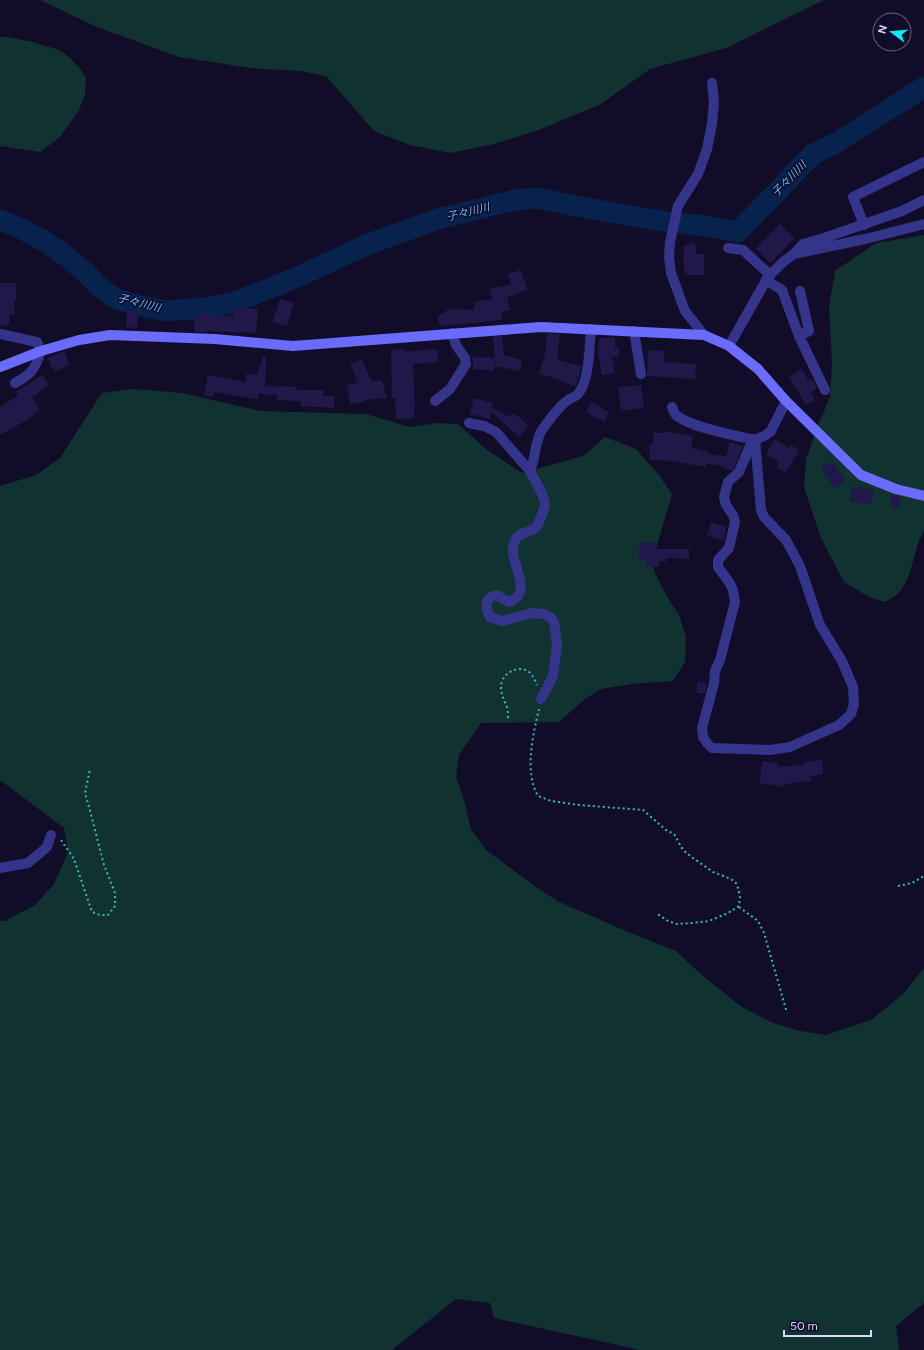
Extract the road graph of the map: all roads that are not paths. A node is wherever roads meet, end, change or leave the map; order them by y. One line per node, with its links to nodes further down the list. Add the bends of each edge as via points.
1 (712, 83): 14 (street, via 714,102 707,149 698,174 678,206 669,257 671,273 685,311)
2 (924, 162): 4 (street, via 853,197)
3 (924, 200): 4 (street, via 902,211)
4 (864, 224): 7 (street, via 803,244)
5 (924, 224): 7 (street)
6 (728, 248): 8 (street, via 743,250)
7 (794, 254): 8 (street)
8 (768, 278): 15 (street, via 782,290); 16 (street)
9 (800, 291): 15 (street, via 809,331)
10 (591, 329): 11 (street); 12 (street, via 541,326); 27 (street, via 586,376 581,390 555,413 542,430)
11 (634, 331): 14 (street); 19 (street)
12 (452, 333): 17 (street, via 293,346 110,334); 22 (street, via 466,364 450,389)
13 (0, 334): 17 (street, via 37,342)
14 (704, 335): 16 (street)
15 (799, 336): 21 (street)
16 (729, 346): 23 (street, via 758,369)
17 (41, 351): 18 (street); 20 (street, via 33,370 27,377)
18 (0, 367)
19 (641, 374)
20 (15, 383)
21 (825, 390)
22 (435, 401)
23 (786, 401): 26 (street, via 771,431); 28 (street, via 861,475 896,489)
24 (672, 407): 26 (street, via 676,415 698,426)
25 (469, 423): 27 (street, via 496,432)
26 (754, 440): 26 (street, via 739,472 728,482 724,497 735,522 729,548 718,560 718,568 729,582 735,602 702,728 703,737 712,748 770,750 790,747 840,725 851,714 854,704 853,687 842,661 820,625 800,566 786,540 764,517 761,510)
27 (530, 471): 29 (street, via 545,505 536,528 520,534 514,543 513,559 521,582 518,596 509,602 496,595 491,596 486,607 490,617 502,621 532,612 544,614 554,622 557,645 553,676)
28 (924, 496)
29 (541, 699)
30 (51, 835): 31 (street, via 47,847 28,863)
31 (0, 868)

